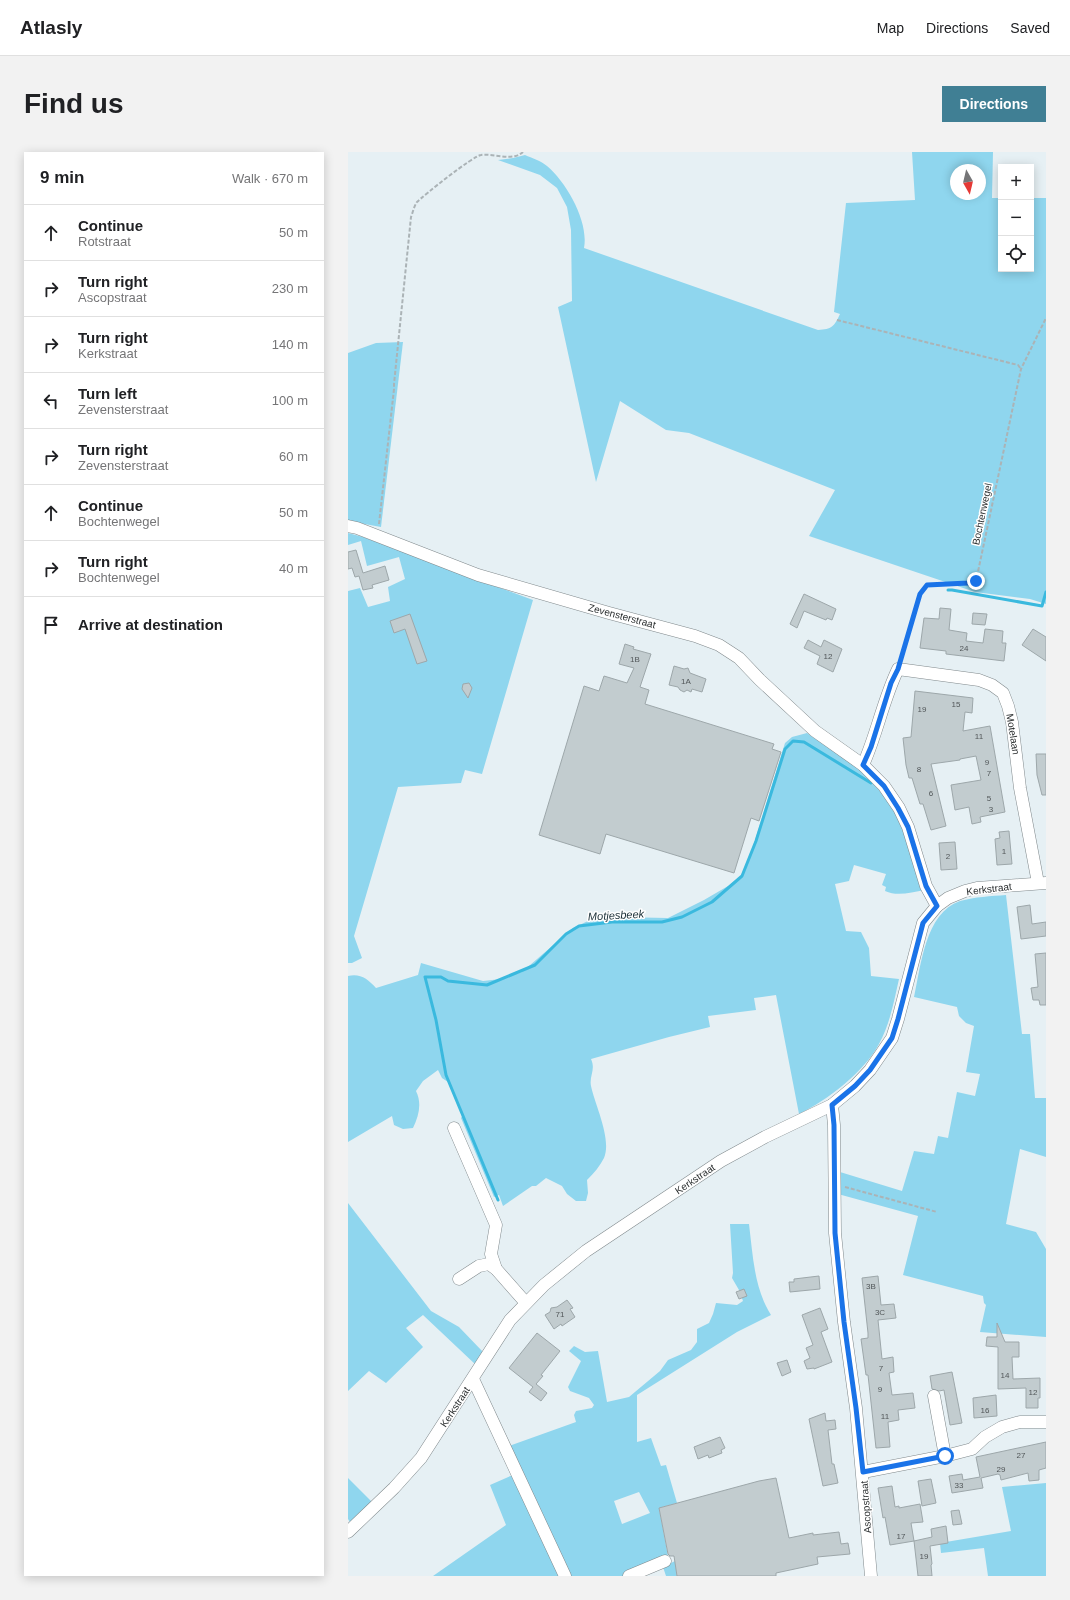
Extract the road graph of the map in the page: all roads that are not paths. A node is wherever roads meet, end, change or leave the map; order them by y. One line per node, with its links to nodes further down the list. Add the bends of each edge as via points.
1 (348, 526): 2 (street, Zevensterstraat, via 478,575 719,645 739,658 815,731)
2 (863, 765): 3 (street, Motelaan, via 898,669 979,680 992,685 1003,693 1008,706 1020,788); 4 (street, Zevensterstraat, via 884,786 908,827 926,886)
3 (1042, 883): 4 (street, Kerkstraat, via 978,888 948,898)
4 (937, 906): 5 (street, Kerkstraat, via 923,923 892,1038 870,1070)
5 (832, 1105): 9 (street, Kerkstraat, via 722,1161 586,1251); 14 (street, Ascopstraat, via 835,1233)
6 (454, 1128): 7 (street, via 496,1225 491,1254)
7 (496, 1269): 8 (street, via 489,1264 478,1266); 9 (street)
8 (459, 1279)
9 (526, 1303): 10 (street, Kerkstraat, via 510,1320)
10 (473, 1379): 15 (street, Kerkstraat, via 417,1463); 17 (street)
11 (934, 1396): 13 (street)
12 (1046, 1422): 13 (street, via 1020,1422 1002,1427 972,1449)
13 (945, 1456): 14 (street)
14 (863, 1472): 19 (street, Ascopstraat)
15 (348, 1532)
16 (664, 1561): 18 (street)
17 (565, 1576)
18 (629, 1576)
19 (871, 1576)

